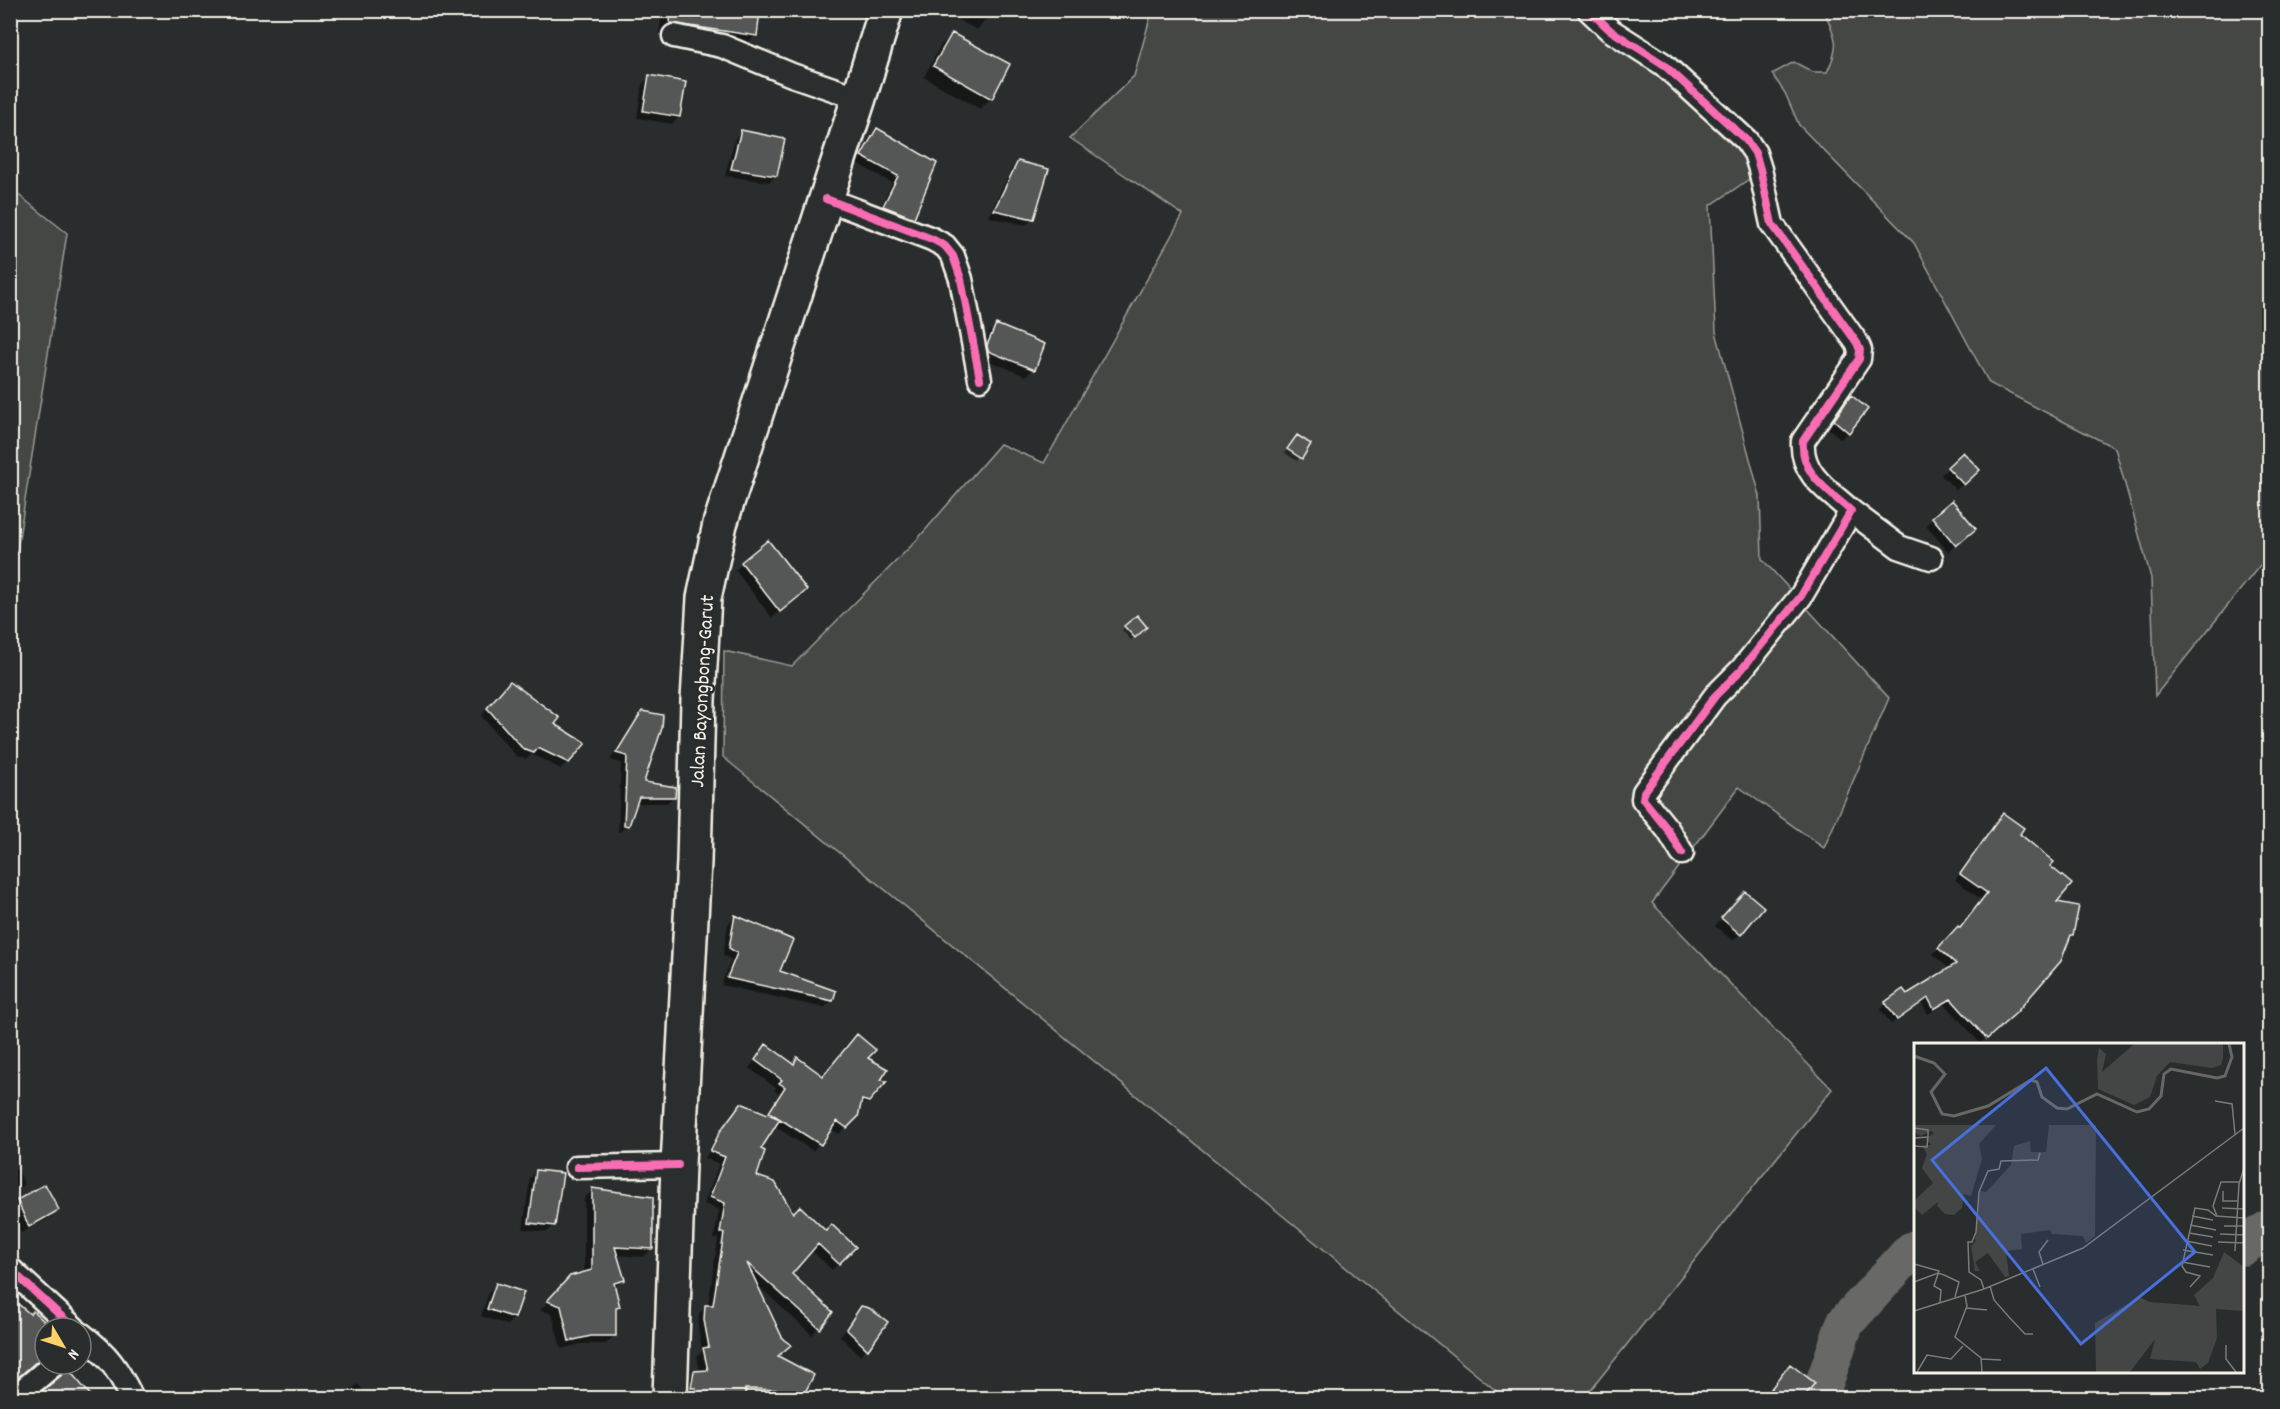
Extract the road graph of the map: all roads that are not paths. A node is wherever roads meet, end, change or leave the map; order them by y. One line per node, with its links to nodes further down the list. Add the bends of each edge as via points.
1 (886, 10): 4 (main road, Jalan Bayongbong-Garut)
2 (1589, 10): 7 (street, via 1610,30 1663,64 1746,140 1760,169 1772,224 1857,343 1859,359 1803,441 1809,472)
3 (674, 36): 4 (street, via 723,46)
4 (859, 98): 5 (main road, Jalan Bayongbong-Garut)
5 (826, 199): 6 (street, via 945,246 961,279); 10 (main road, Jalan Bayongbong-Garut, via 720,524 704,598)
6 (980, 379)
7 (1851, 512): 8 (street, via 1899,548); 9 (street, via 1801,596 1715,696 1644,792 1643,799)
8 (1931, 558)
9 (1682, 853)
10 (678, 1166): 11 (street); 18 (main road, Jalan Bayongbong-Garut)
11 (577, 1167)
12 (10, 1269): 13 (street)
13 (60, 1316)
14 (93, 1345): 17 (street, via 108,1356)
15 (40, 1376): 16 (street)
16 (14, 1398)
17 (132, 1398)
18 (670, 1398)

